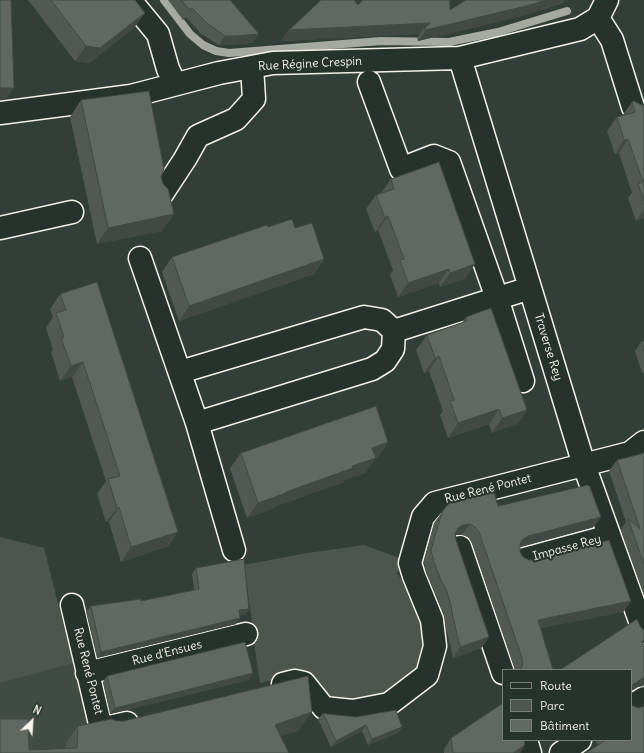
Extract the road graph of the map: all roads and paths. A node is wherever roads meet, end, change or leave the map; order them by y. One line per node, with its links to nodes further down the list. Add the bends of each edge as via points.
1 (130, 0): 6 (street, via 158,34)
2 (603, 9): 3 (street, Rue Régine Crespin, via 580,29); 7 (street)
3 (460, 58): 4 (street, Rue Régine Crespin, via 273,64); 13 (street, Traverse Rey)
4 (252, 67): 6 (street, Rue Régine Crespin); 9 (street, via 254,99 236,119 198,136)
5 (369, 82): 14 (street, via 401,169 434,156 449,162)
6 (175, 84): 8 (street, Rue Régine Crespin, via 131,96)
7 (633, 107)
8 (0, 113)
9 (162, 194)
10 (72, 212): 11 (street)
11 (0, 228)
12 (140, 258): 16 (street)
13 (530, 288): 14 (street); 20 (street, Traverse Rey)
14 (496, 298): 15 (street); 17 (street)
15 (394, 331): 16 (street, via 382,320 364,317); 18 (street, via 393,349 385,361 372,369)
16 (180, 372): 18 (street)
17 (523, 380)
18 (197, 423): 23 (street)
19 (644, 442): 20 (street, Rue René Pontet, via 630,452)
20 (584, 465): 21 (street, Traverse Rey); 30 (street, Rue René Pontet, via 435,503 423,517 410,563 432,620 435,646 427,675 389,704 353,710 324,708 304,682 295,681)
21 (609, 536): 24 (street, Impasse Rey); 26 (street, Traverse Rey)
22 (460, 547): 28 (street)
23 (234, 550)
24 (524, 559)
25 (72, 605): 29 (street, Rue René Pontet)
26 (644, 632)
27 (246, 634): 29 (street, Rue d'Ensues)
28 (502, 670)
29 (87, 673): 33 (street, Rue René Pontet, via 100,724 109,727)
30 (266, 688)
31 (644, 698): 32 (street)
32 (632, 705)
33 (146, 718)
34 (526, 741): 36 (street)
35 (579, 741): 37 (street)
36 (530, 753)
37 (561, 753)

